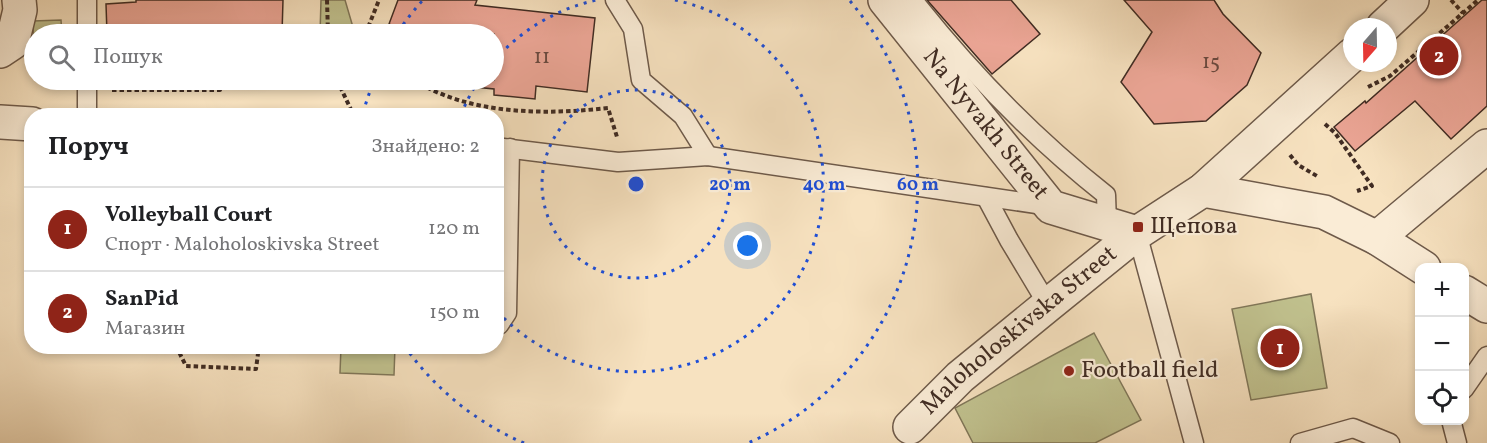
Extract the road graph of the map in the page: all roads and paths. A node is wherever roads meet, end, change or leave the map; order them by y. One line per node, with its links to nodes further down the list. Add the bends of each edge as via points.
1 (20, 0): 16 (street, via 12,43)
2 (87, 0): 13 (lane)
3 (327, 0): 14 (path)
4 (379, 0): 15 (path)
5 (615, 0): 32 (lane, via 633,29 641,80 683,116)
6 (885, 0): 39 (street, Na Nyvakh Street)
7 (913, 0): 40 (lane, via 951,48 1076,171 1106,195)
8 (1412, 0): 12 (street)
9 (1451, 0): 11 (path)
10 (1478, 0): 11 (path)
11 (1463, 13): 21 (path, via 1390,76)
12 (1393, 18)
13 (87, 24)
14 (328, 24)
15 (369, 24)
16 (0, 51)
17 (1343, 63): 36 (street, Maloholoskivska Street)
18 (87, 90): 22 (lane)
19 (342, 90): 23 (path)
20 (434, 90): 24 (path, via 479,107)
21 (1361, 90)
22 (87, 108)
23 (350, 108)
24 (498, 108)
25 (504, 108): 33 (path, via 572,112 608,108 617,133)
26 (1321, 120): 37 (path, via 1335,133 1372,186)
27 (0, 122): 28 (street)
28 (24, 124)
29 (1487, 146): 41 (street)
30 (504, 147): 33 (lane)
31 (1287, 150): 34 (path, via 1298,165)
32 (708, 156): 33 (lane); 38 (lane)
33 (618, 162)
34 (1325, 182)
35 (504, 188): 46 (lane, via 507,313)
36 (1203, 190): 40 (street, Maloholoskivska Street); 41 (street, via 1324,212)
37 (1351, 190)
38 (986, 197): 39 (lane); 44 (lane)
39 (1052, 207): 40 (street, Na Nyvakh Street)
40 (1122, 229): 44 (street, Maloholoskivska Street); 53 (lane)
41 (1377, 238): 42 (street)
42 (1418, 263)
43 (1469, 295): 45 (street)
44 (1048, 306): 52 (street, Maloholoskivska Street, via 960,377)
45 (1487, 306)
46 (504, 318)
47 (180, 354): 48 (path, via 186,366 256,369)
48 (258, 354)
49 (1487, 356): 50 (lane)
50 (1469, 382)
51 (1452, 425): 56 (lane)
52 (910, 427)
53 (1194, 443)
54 (1300, 443): 55 (lane, via 1353,428)
55 (1390, 443)
56 (1457, 443)

